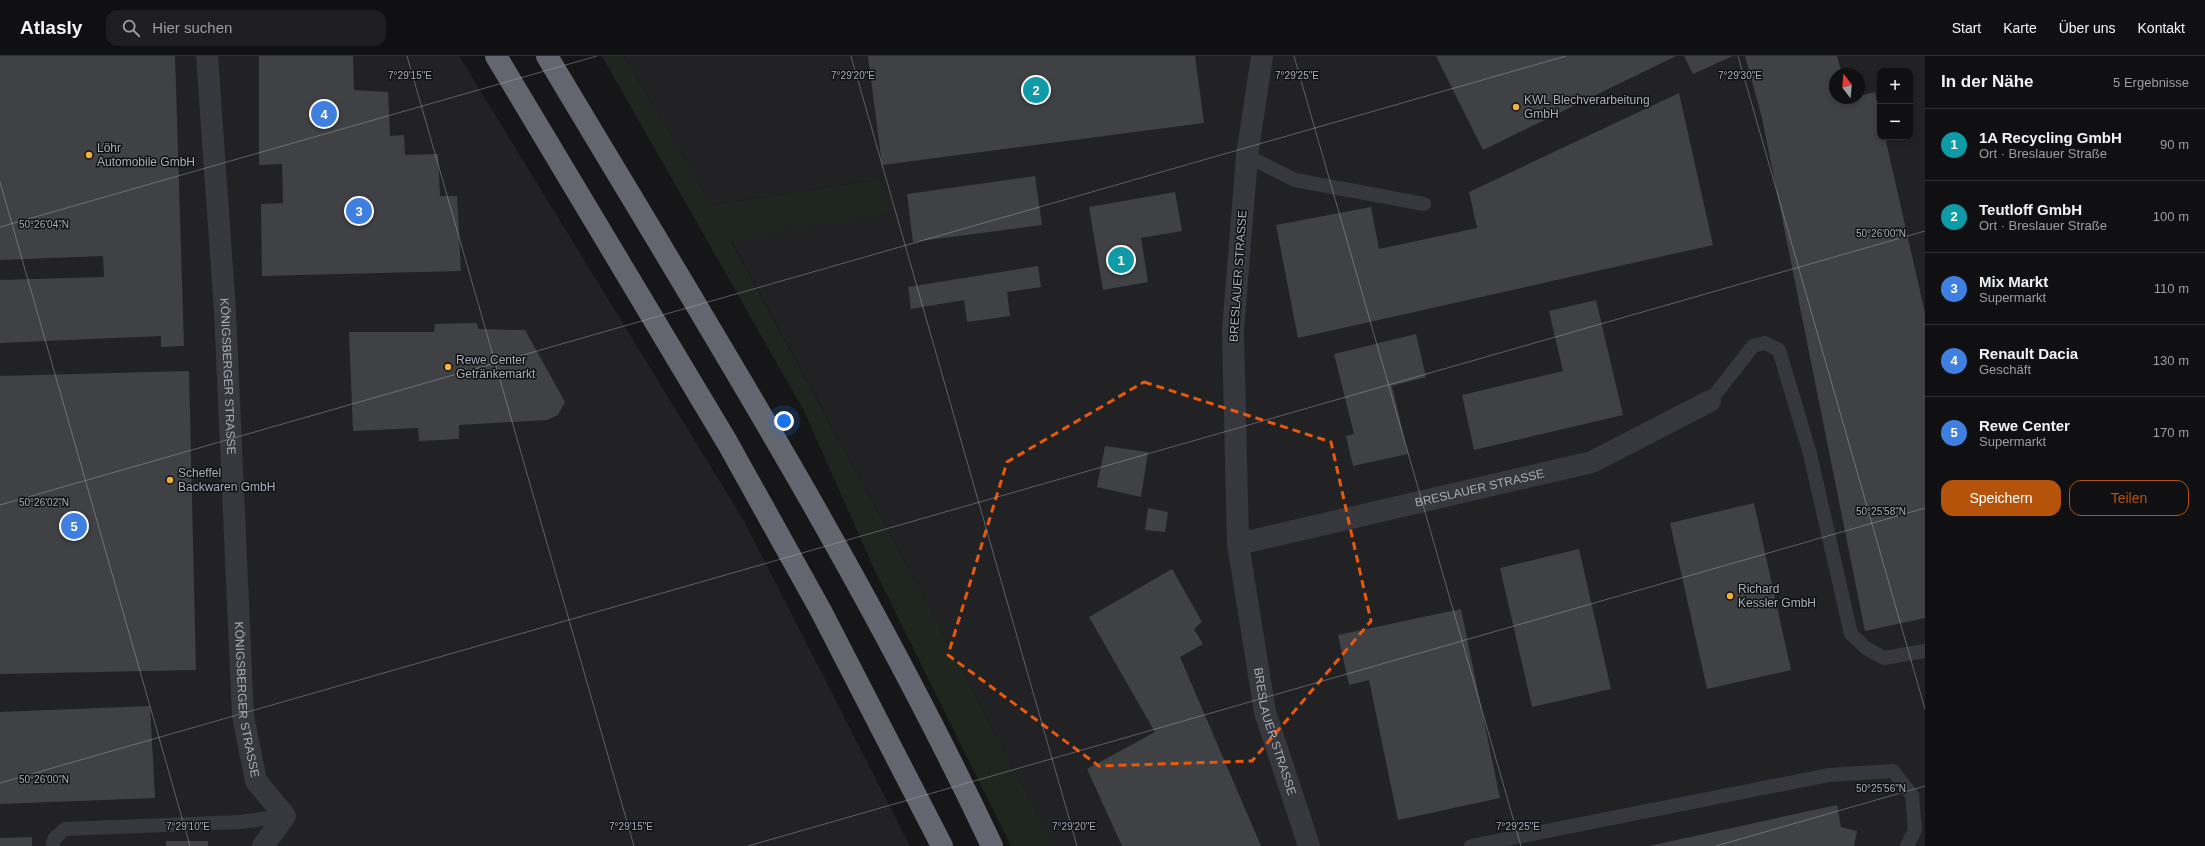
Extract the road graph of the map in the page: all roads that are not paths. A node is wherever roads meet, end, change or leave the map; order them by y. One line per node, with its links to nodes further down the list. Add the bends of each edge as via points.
1 (207, 56): 10 (street, KÖNIGSBERGER STRASSE, via 225,311 244,716 256,781)
2 (496, 56): 13 (highway, via 727,442 821,611)
3 (547, 56): 14 (highway, via 769,428 925,711)
4 (1262, 56): 5 (street, BRESLAUER STRASSE)
5 (1248, 156): 6 (lane, via 1295,180); 8 (street, BRESLAUER STRASSE, via 1233,330)
6 (1424, 204)
7 (1710, 401): 8 (street, BRESLAUER STRASSE, via 1592,462); 9 (lane, via 1753,346 1765,343 1779,350 1810,454 1850,634 1866,648 1884,658)
8 (1238, 544): 15 (street, BRESLAUER STRASSE, via 1265,712)
9 (1925, 651)
10 (285, 816): 11 (lane, via 240,822 65,829 54,840); 12 (street)
11 (53, 846)
12 (263, 846)
13 (942, 846)
14 (992, 846)
15 (1309, 846)
16 (1471, 846): 17 (lane, via 1829,775 1892,771 1912,795 1915,830)
17 (1907, 846)

